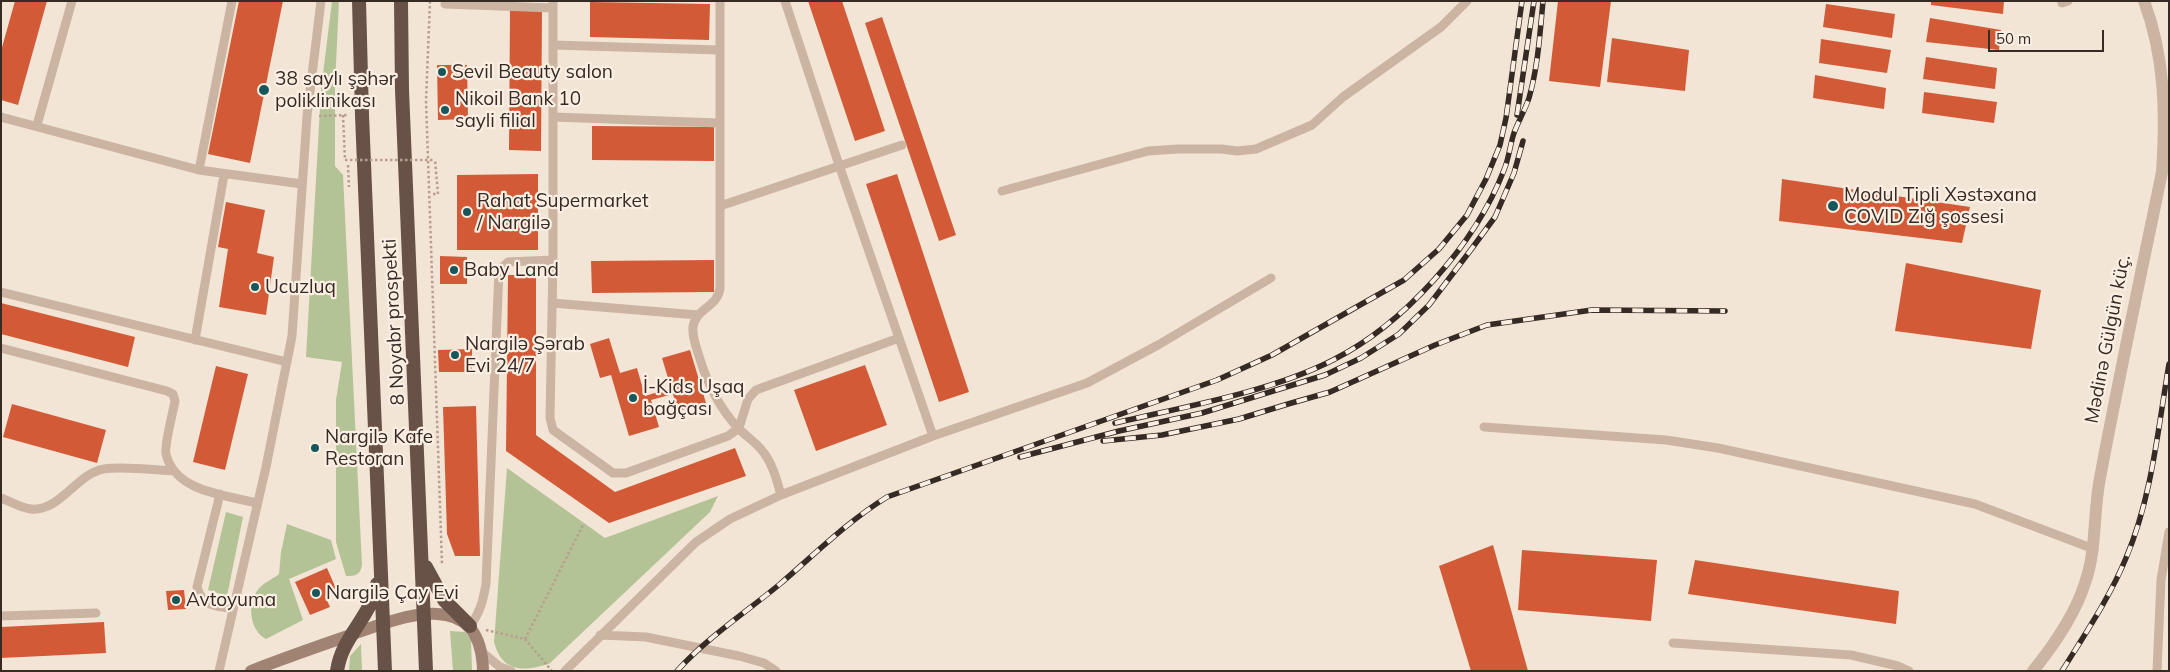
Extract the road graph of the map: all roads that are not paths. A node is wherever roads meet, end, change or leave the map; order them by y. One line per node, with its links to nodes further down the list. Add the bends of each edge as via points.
1 (72, 1): 17 (lane)
2 (232, 1): 20 (lane)
3 (321, 1): 22 (lane)
4 (359, 1): 45 (highway, 8 Noyabr prospekti)
5 (401, 1): 44 (highway, 8 Noyabr prospekti, via 402,100)
6 (720, 1): 13 (lane)
7 (785, 1): 19 (lane)
8 (1467, 1): 23 (lane, via 1440,27 1343,97 1312,124 1256,149 1148,151)
9 (2144, 1): 43 (street, Mədinə Gülgün küç., via 2161,71 2166,125 2162,172 2098,486)
10 (445, 4): 11 (lane)
11 (553, 4): 12 (lane)
12 (553, 45): 13 (lane); 15 (lane)
13 (719, 50): 16 (lane)
14 (1, 117): 17 (lane)
15 (553, 117): 16 (lane); 25 (lane)
16 (719, 122): 24 (lane)
17 (37, 125): 20 (lane)
18 (902, 145): 19 (lane)
19 (839, 165): 24 (lane); 30 (lane)
20 (199, 170): 21 (lane)
21 (224, 175): 22 (lane); 31 (lane)
22 (302, 184): 33 (lane, via 292,336)
23 (1002, 191)
24 (720, 206): 29 (lane, via 719,297)
25 (553, 260): 28 (lane); 51 (lane, via 508,262 499,270 486,584 483,602)
26 (1271, 278): 36 (lane, via 1087,383)
27 (1, 292): 31 (lane)
28 (552, 303): 29 (lane); 35 (lane, via 550,418 553,430 613,474 626,473 728,436)
29 (698, 315): 35 (lane, via 692,336 707,381)
30 (899, 338): 35 (lane, via 756,390 748,399); 36 (lane)
31 (195, 340): 33 (lane)
32 (1, 348): 37 (lane, via 173,394 175,401 166,453)
33 (287, 362): 41 (lane)
34 (1484, 427): 43 (lane, via 1666,440 1718,448 1975,504)
35 (739, 428): 39 (lane, via 765,454)
36 (933, 436): 39 (lane)
37 (174, 471): 38 (lane, via 193,487); 40 (lane, via 105,468 92,472 42,508 30,508)
38 (220, 494): 41 (lane); 46 (lane, via 196,587 206,603)
39 (780, 495): 53 (lane, via 730,519 696,542)
40 (1, 498)
41 (256, 503): 46 (lane)
42 (2169, 532): 67 (lane, via 2161,580)
43 (2094, 549): 66 (street, Mədinə Gülgün küç., via 2076,607)
44 (423, 562): 48 (highway, 8 Noyabr prospekti); 51 (highway, via 444,600)
45 (380, 568): 50 (highway, 8 Noyabr prospekti); 52 (highway, via 370,608)
46 (233, 609): 56 (lane)
47 (96, 613): 49 (lane)
48 (425, 614): 50 (main road, via 413,614); 51 (main road, via 451,617); 60 (highway, 8 Noyabr prospekti)
49 (1, 616)
50 (383, 623): 52 (main road); 59 (highway, 8 Noyabr prospekti)
51 (470, 626): 55 (main road)
52 (352, 635): 57 (main road); 58 (highway, via 342,651)
53 (600, 635): 63 (lane); 64 (lane, via 646,637 739,656)
54 (1673, 643): 65 (lane, via 1850,655)
55 (483, 654): 61 (main road); 62 (lane)
56 (218, 671)
57 (251, 671)
58 (337, 671)
59 (385, 671)
60 (426, 671)
61 (483, 671)
62 (511, 671)
63 (565, 671)
64 (776, 671)
65 (1909, 671)
66 (2033, 671)
67 (2157, 671)

